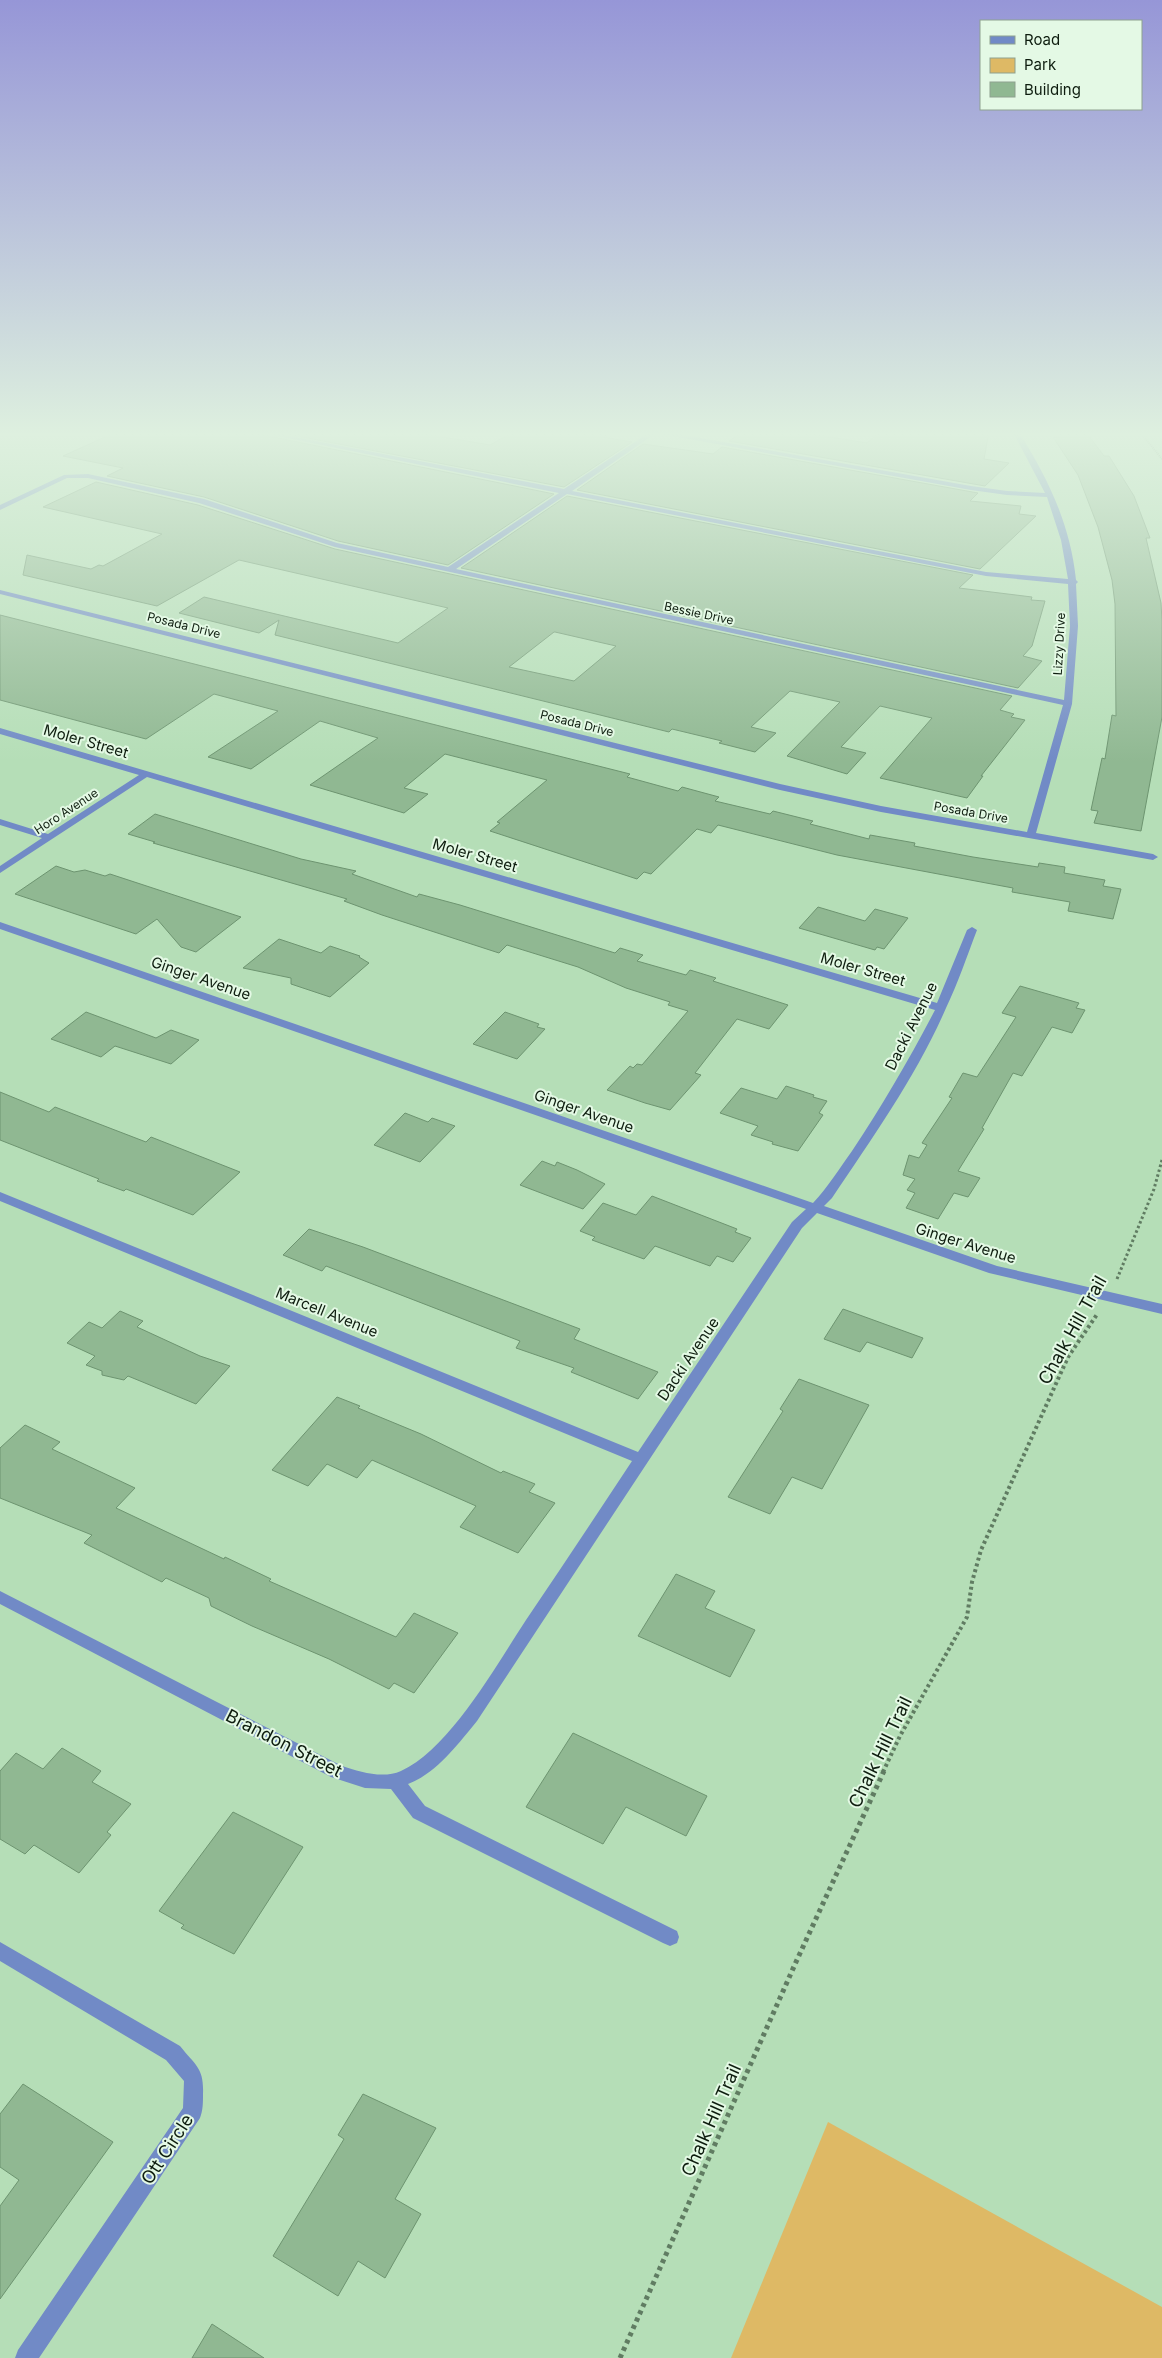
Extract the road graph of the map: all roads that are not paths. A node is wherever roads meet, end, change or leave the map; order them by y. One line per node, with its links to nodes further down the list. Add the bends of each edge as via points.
1 (326, 542): 5 (street, Bessie Drive)
2 (490, 542): 5 (street)
3 (824, 542): 6 (street, via 986,574 1024,580)
4 (1067, 542): 6 (street, Lizzy Drive)
5 (449, 570): 8 (street, Bessie Drive)
6 (1074, 582): 8 (street, Lizzy Drive)
7 (0, 592): 12 (street, Posada Drive, via 780,787 881,809)
8 (1068, 703): 12 (street, Lizzy Drive)
9 (0, 731): 10 (street, Moler Street)
10 (146, 774): 13 (street, Horo Avenue); 18 (street, Moler Street)
11 (0, 822): 13 (street)
12 (1031, 835): 14 (street, Posada Drive)
13 (48, 837): 15 (street, Horo Avenue)
14 (1153, 857)
15 (0, 870)
16 (0, 925): 20 (street, Ginger Avenue)
17 (972, 930): 18 (street, Dacki Avenue)
18 (941, 1008): 20 (street, Dacki Avenue, via 872,1130 828,1195)
19 (0, 1196): 22 (street, Marcell Avenue)
20 (814, 1208): 21 (street, Ginger Avenue, via 994,1270); 22 (street, Dacki Avenue, via 797,1225)
21 (1162, 1310)
22 (641, 1459): 24 (street, Dacki Avenue, via 471,1716 440,1752)
23 (0, 1597): 24 (street, Brandon Street, via 337,1772 361,1780)
24 (395, 1781): 25 (street, via 420,1812)
25 (670, 1937)
26 (0, 1951): 27 (street, Ott Circle, via 173,2053 194,2078 193,2111)
27 (26, 2358)

